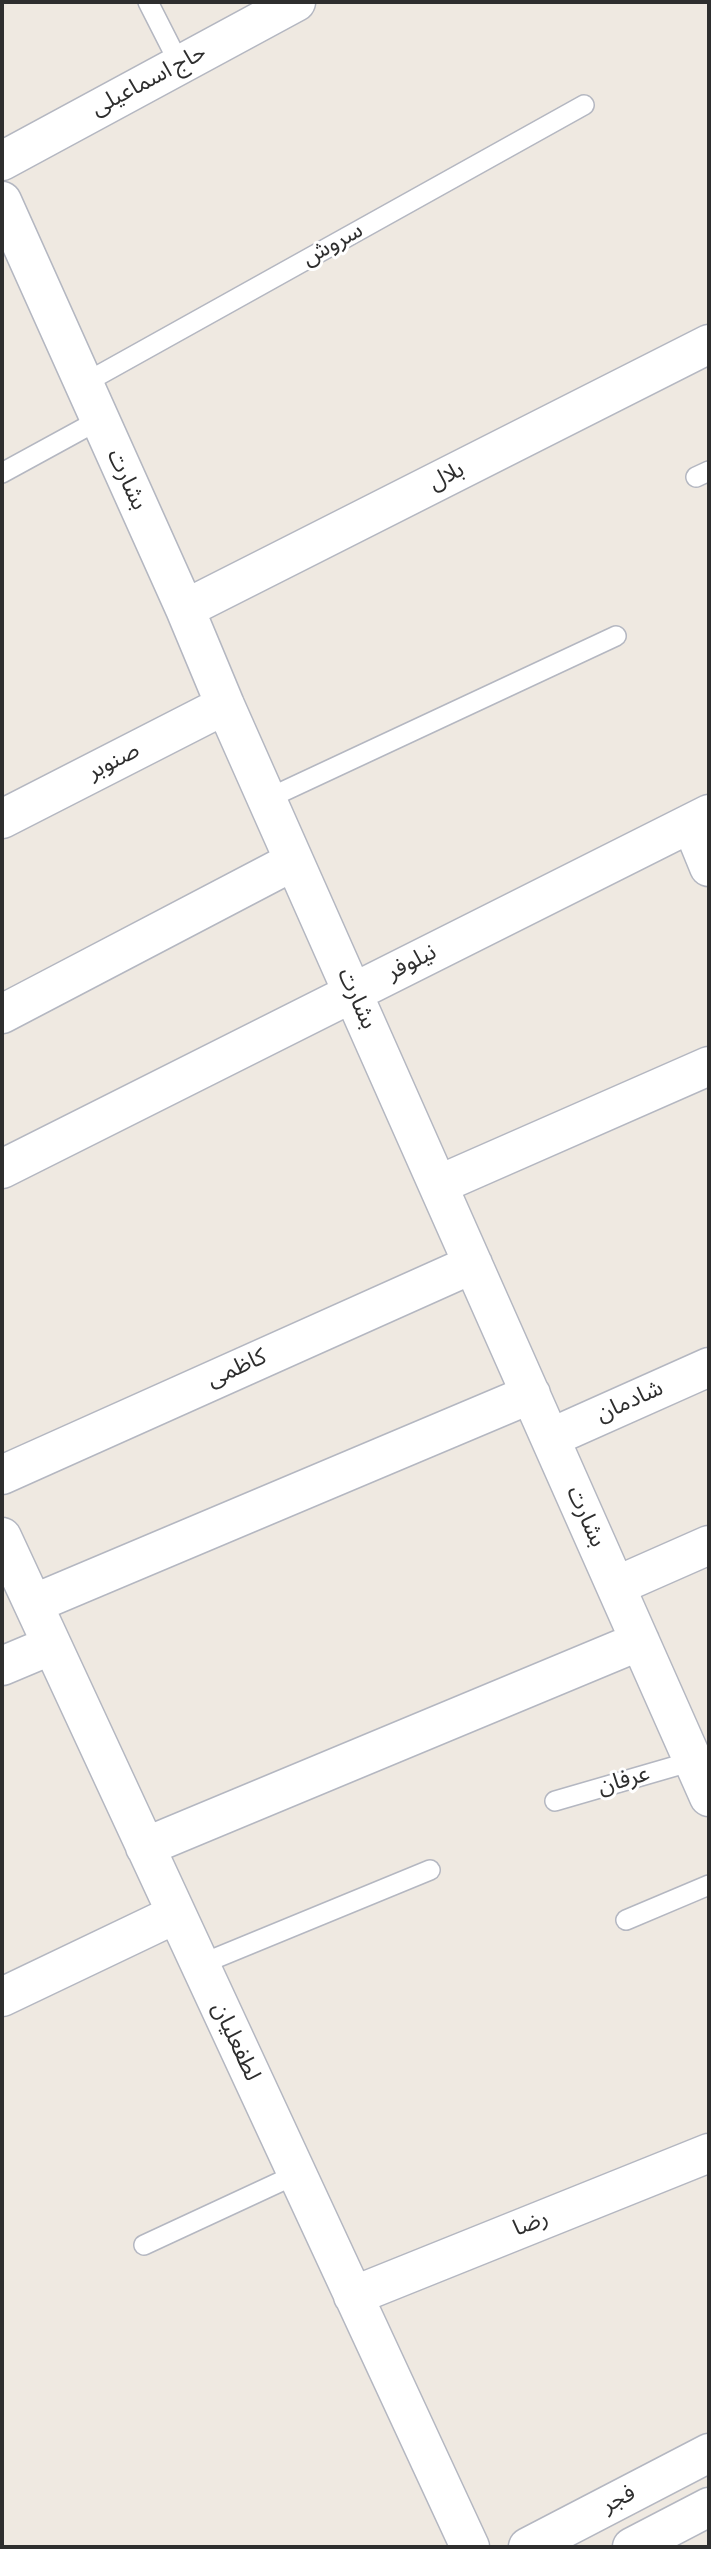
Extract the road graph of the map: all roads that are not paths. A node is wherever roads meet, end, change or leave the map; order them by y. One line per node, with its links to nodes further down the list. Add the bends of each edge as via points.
1 (148, 2): 3 (lane)
2 (296, 2): 3 (street, حاج اسماعیلی)
3 (180, 65): 5 (street, حاج اسماعیلی)
4 (584, 106): 8 (lane, سروش)
5 (2, 161)
6 (2, 201): 8 (street, بشارت)
7 (709, 344): 11 (street, بلال)
8 (82, 384): 9 (street, بشارت)
9 (99, 420): 10 (lane); 11 (street, بشارت)
10 (2, 473)
11 (185, 609): 13 (street, بشارت)
12 (616, 636): 14 (lane)
13 (225, 705): 14 (street, بشارت); 15 (street, صنوبر)
14 (267, 799): 17 (street, بشارت)
15 (2, 819)
16 (700, 819): 18 (street); 19 (street, نیلوفر)
17 (294, 861): 19 (street, بشارت); 20 (street)
18 (709, 866)
19 (353, 993): 22 (street, نیلوفر); 23 (street, بشارت)
20 (2, 1014)
21 (709, 1066): 23 (street)
22 (2, 1169)
23 (438, 1185): 24 (street, بشارت)
24 (473, 1264): 26 (street, بشارت); 28 (street, کاظمی)
25 (709, 1367): 27 (street, شادمان)
26 (531, 1394): 27 (street, بشارت); 32 (street)
27 (550, 1438): 31 (street, بشارت)
28 (2, 1475)
29 (2, 1537): 32 (street, لطفعلیان)
30 (709, 1545): 31 (street)
31 (616, 1587): 33 (street, بشارت)
32 (33, 1604): 34 (street, لطفعلیان)
33 (640, 1641): 36 (street, بشارت); 39 (street)
34 (52, 1645): 35 (street); 39 (street, لطفعلیان)
35 (2, 1666)
36 (693, 1761): 37 (street, بشارت); 38 (lane, عرفان)
37 (709, 1797)
38 (555, 1801)
39 (145, 1847): 42 (street, لطفعلیان)
40 (430, 1870): 44 (lane)
41 (709, 1885): 43 (lane)
42 (176, 1914): 44 (street, لطفعلیان); 45 (street)
43 (626, 1920)
44 (199, 1965): 47 (street, لطفعلیان)
45 (2, 1997)
46 (709, 2152): 49 (street, رضا)
47 (297, 2175): 48 (lane); 49 (street, لطفعلیان)
48 (144, 2245)
49 (353, 2296): 52 (street, لطفعلیان)
50 (709, 2453): 53 (street, فجر)
51 (709, 2507): 54 (street, فجر)
52 (470, 2547)
53 (528, 2547)
54 (632, 2547)

